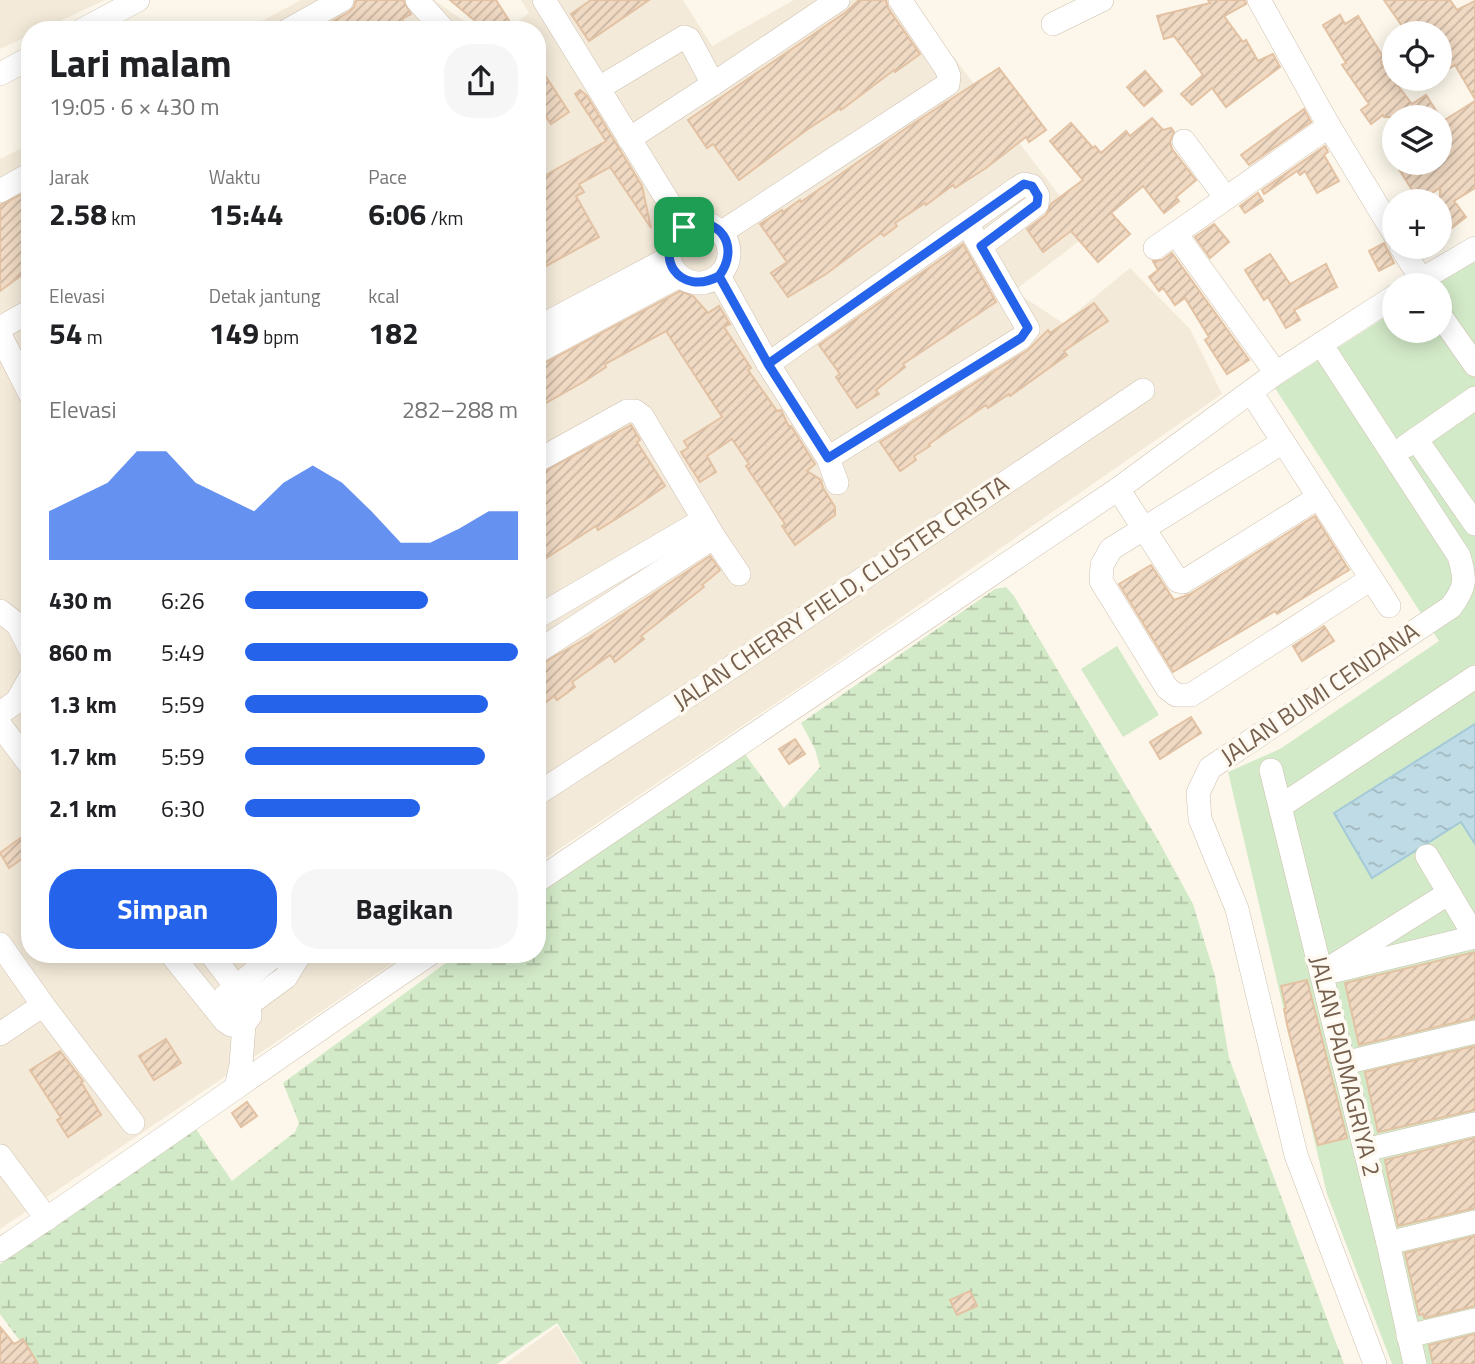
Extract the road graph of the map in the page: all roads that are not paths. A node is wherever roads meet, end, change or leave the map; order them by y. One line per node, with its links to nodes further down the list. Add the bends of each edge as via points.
1 (138, 0): 9 (street)
2 (342, 0): 10 (street)
3 (417, 0): 11 (street)
4 (544, 0): 16 (street)
5 (838, 0): 15 (street)
6 (900, 0): 26 (street, via 946,68 948,84)
7 (1102, 0): 12 (street)
8 (1259, 0): 17 (street)
9 (99, 21)
10 (304, 21)
11 (436, 21)
12 (1053, 24)
13 (21, 63): 14 (street)
14 (0, 74)
15 (713, 83): 16 (street, via 684,37); 18 (street)
16 (598, 88): 18 (street)
17 (1329, 126): 22 (street); 23 (street)
18 (629, 139): 25 (street)
19 (1184, 141): 22 (street)
20 (21, 179): 21 (street)
21 (0, 191)
22 (1226, 198): 27 (street)
23 (1382, 214)
24 (968, 225): 28 (street); 28 (street, via 1024,184 1032,186 1037,204); 42 (street)
25 (684, 227): 26 (street, via 704,223); 31 (street, via 670,246)
26 (722, 232): 33 (street, via 729,255)
27 (1176, 234): 29 (street); 44 (street)
28 (981, 246): 53 (street, via 1028,328 1021,338)
29 (1155, 248)
30 (1475, 248): 32 (street)
31 (674, 267): 33 (street, via 688,282 699,284); 36 (street); 41 (street)
32 (1432, 273)
33 (719, 276): 42 (street)
34 (1382, 304): 40 (street)
35 (21, 317): 37 (street)
36 (546, 324)
37 (0, 328)
38 (1452, 332): 43 (street)
39 (0, 335): 45 (street)
40 (1321, 344): 44 (street); 52 (street, JALAN BUMI CENDANA)
41 (546, 346)
42 (768, 364): 53 (street)
43 (1475, 365)
44 (1276, 373): 47 (street)
45 (21, 376)
46 (1143, 390): 71 (street, JALAN CHERRY FIELD, CLUSTER CRISTA)
47 (1251, 392): 50 (street); 55 (street)
48 (1475, 398): 49 (street)
49 (1416, 439): 52 (street); 57 (street)
50 (1283, 442): 56 (street); 59 (street)
51 (546, 456): 58 (street, via 627,411 635,411)
52 (1392, 456): 100 (street, JALAN BUMI CENDANA, via 1459,556 1464,572 1462,592 1451,607 1210,768 1198,793 1200,818 1237,909 1296,1155)
53 (828, 458): 54 (street)
54 (837, 483)
55 (1118, 489): 59 (street); 74 (street)
56 (1319, 497): 59 (street, via 1183,582 1175,580); 61 (street)
57 (1474, 519)
58 (708, 528): 60 (street); 64 (street); 66 (street)
59 (1143, 528): 61 (street, via 1111,549 1102,565 1101,581 1167,688 1176,695 1191,695)
60 (739, 574)
61 (1371, 579): 62 (street)
62 (1388, 606)
63 (0, 611): 65 (street)
64 (546, 612)
65 (21, 621)
66 (546, 645)
67 (1475, 677): 72 (street)
68 (0, 725): 69 (street)
69 (21, 762)
70 (1271, 770): 72 (street, JALAN PADMAGRIYA 2)
71 (546, 788)
72 (1281, 806): 83 (street, JALAN PADMAGRIYA 2)
73 (1427, 856): 75 (street)
74 (546, 875)
75 (1449, 892): 76 (street); 83 (street)
76 (1475, 937): 83 (street)
77 (0, 944): 84 (street)
78 (181, 963): 85 (street)
79 (215, 963): 85 (street)
80 (267, 963): 85 (street)
81 (295, 963): 85 (street, via 286,977)
82 (417, 963): 89 (street)
83 (1322, 974): 88 (street, JALAN PADMAGRIYA 2)
84 (43, 1005): 87 (street); 90 (street)
85 (233, 1009): 89 (street, via 241,1065)
86 (1475, 1032): 88 (street)
87 (0, 1034)
88 (1344, 1063): 92 (street, JALAN PADMAGRIYA 2)
89 (236, 1088): 94 (street)
90 (134, 1124)
91 (1475, 1125): 92 (street)
92 (1365, 1150): 96 (street, JALAN PADMAGRIYA 2)
93 (0, 1156): 94 (street)
94 (47, 1219): 97 (street)
95 (1475, 1222): 96 (street)
96 (1388, 1243): 99 (street, JALAN PADMAGRIYA 2)
97 (0, 1250)
98 (1475, 1320): 99 (street)
99 (1408, 1336): 101 (street, JALAN PADMAGRIYA 2)
100 (1375, 1364)
101 (1415, 1364)

